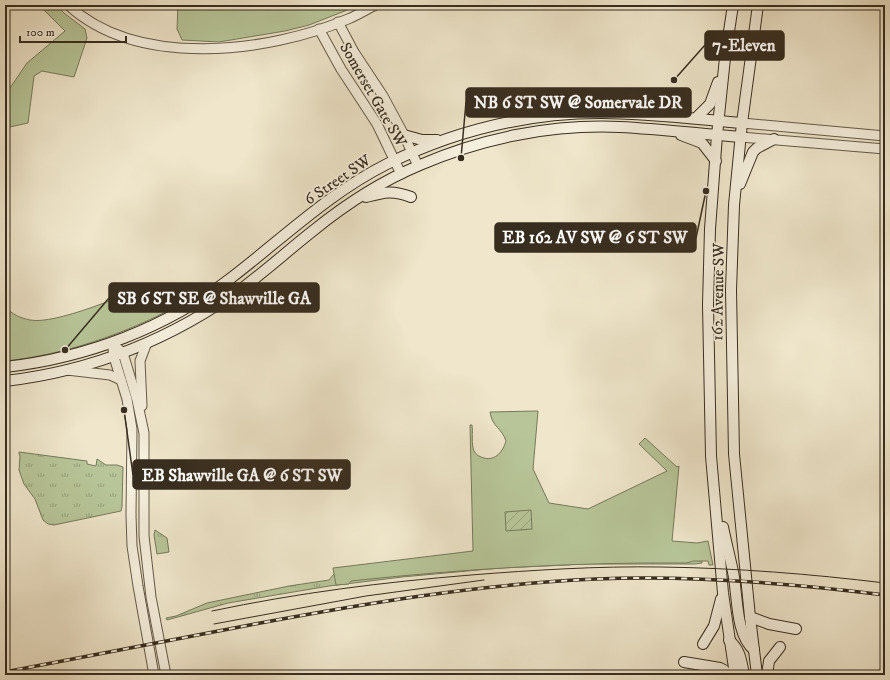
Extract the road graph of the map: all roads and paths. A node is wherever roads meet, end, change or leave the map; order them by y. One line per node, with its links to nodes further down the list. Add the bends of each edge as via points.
1 (68, 5): 6 (street, via 109,32 143,44 168,47 201,48 253,44)
2 (376, 5): 5 (street)
3 (733, 5): 7 (main road, 162 Avenue SW)
4 (758, 5): 10 (main road, 162 Avenue SW)
5 (338, 22): 6 (street); 13 (street, Somerset Gate SW)
6 (319, 29): 20 (street, Somerset Gate SW, via 341,69 377,124)
7 (725, 58): 8 (main road, via 710,104); 9 (main road, 162 Avenue SW)
8 (696, 118): 9 (main road, 6 Street SW); 17 (main road, 6 Street SW, via 602,113 558,115 523,119)
9 (719, 121): 10 (main road, 6 Street SW); 12 (main road, 162 Avenue SW)
10 (742, 123): 14 (street); 15 (main road, 162 Avenue SW)
11 (672, 132): 12 (main road, 6 Street SW); 21 (main road, via 702,144); 22 (main road, 6 Street SW, via 620,127 546,130 486,142)
12 (717, 135): 15 (main road, 6 Street SW); 21 (main road, 162 Avenue SW)
13 (404, 136): 17 (main road, via 422,140); 19 (street, Somerset Gate SW)
14 (885, 136)
15 (741, 137): 16 (street); 26 (main road, 162 Avenue SW)
16 (774, 139): 18 (street); 26 (main road, via 753,152)
17 (445, 140): 19 (main road, 6 Street SW)
18 (885, 148)
19 (412, 153): 20 (main road, 6 Street SW); 22 (street, Somerset Gate SW)
20 (395, 161): 23 (street, Somerset Gate SW); 27 (main road, 6 Street SW, via 327,202 207,296 164,320)
21 (716, 161): 35 (main road, 162 Avenue SW, via 710,229 708,305)
22 (418, 166): 23 (main road, 6 Street SW)
23 (401, 174): 25 (main road, 6 Street SW)
24 (411, 197): 25 (main road, via 386,192)
25 (356, 199): 28 (main road, 6 Street SW, via 314,229 227,299 201,316)
26 (734, 205): 37 (main road, 162 Avenue SW, via 731,290 734,454)
27 (112, 343): 29 (street); 30 (main road, 6 Street SW, via 42,362)
28 (146, 344): 29 (main road, 6 Street SW); 34 (street, via 140,361)
29 (118, 355): 31 (main road, 6 Street SW); 32 (street); 34 (street, via 136,400)
30 (5, 367)
31 (67, 370): 32 (street, via 110,375); 33 (main road, 6 Street SW)
32 (121, 380): 44 (street, via 132,429 132,546)
33 (5, 381)
34 (144, 433): 45 (street, via 144,536 151,597)
35 (714, 492): 36 (main road, 162 Avenue SW); 42 (main road, via 734,573 744,639)
36 (723, 593): 39 (main road); 40 (main road, via 714,626)
37 (750, 617): 38 (main road); 42 (main road, 162 Avenue SW)
38 (796, 630)
39 (729, 640): 47 (main road); 48 (main road, via 739,651)
40 (703, 644)
41 (780, 647): 50 (main road, via 769,661)
42 (754, 650): 49 (main road, 162 Avenue SW)
43 (684, 662): 46 (main road, via 715,667 724,670)
44 (154, 675)
45 (166, 675)
46 (728, 675)
47 (735, 675)
48 (744, 675)
49 (757, 675)
50 (767, 675)

